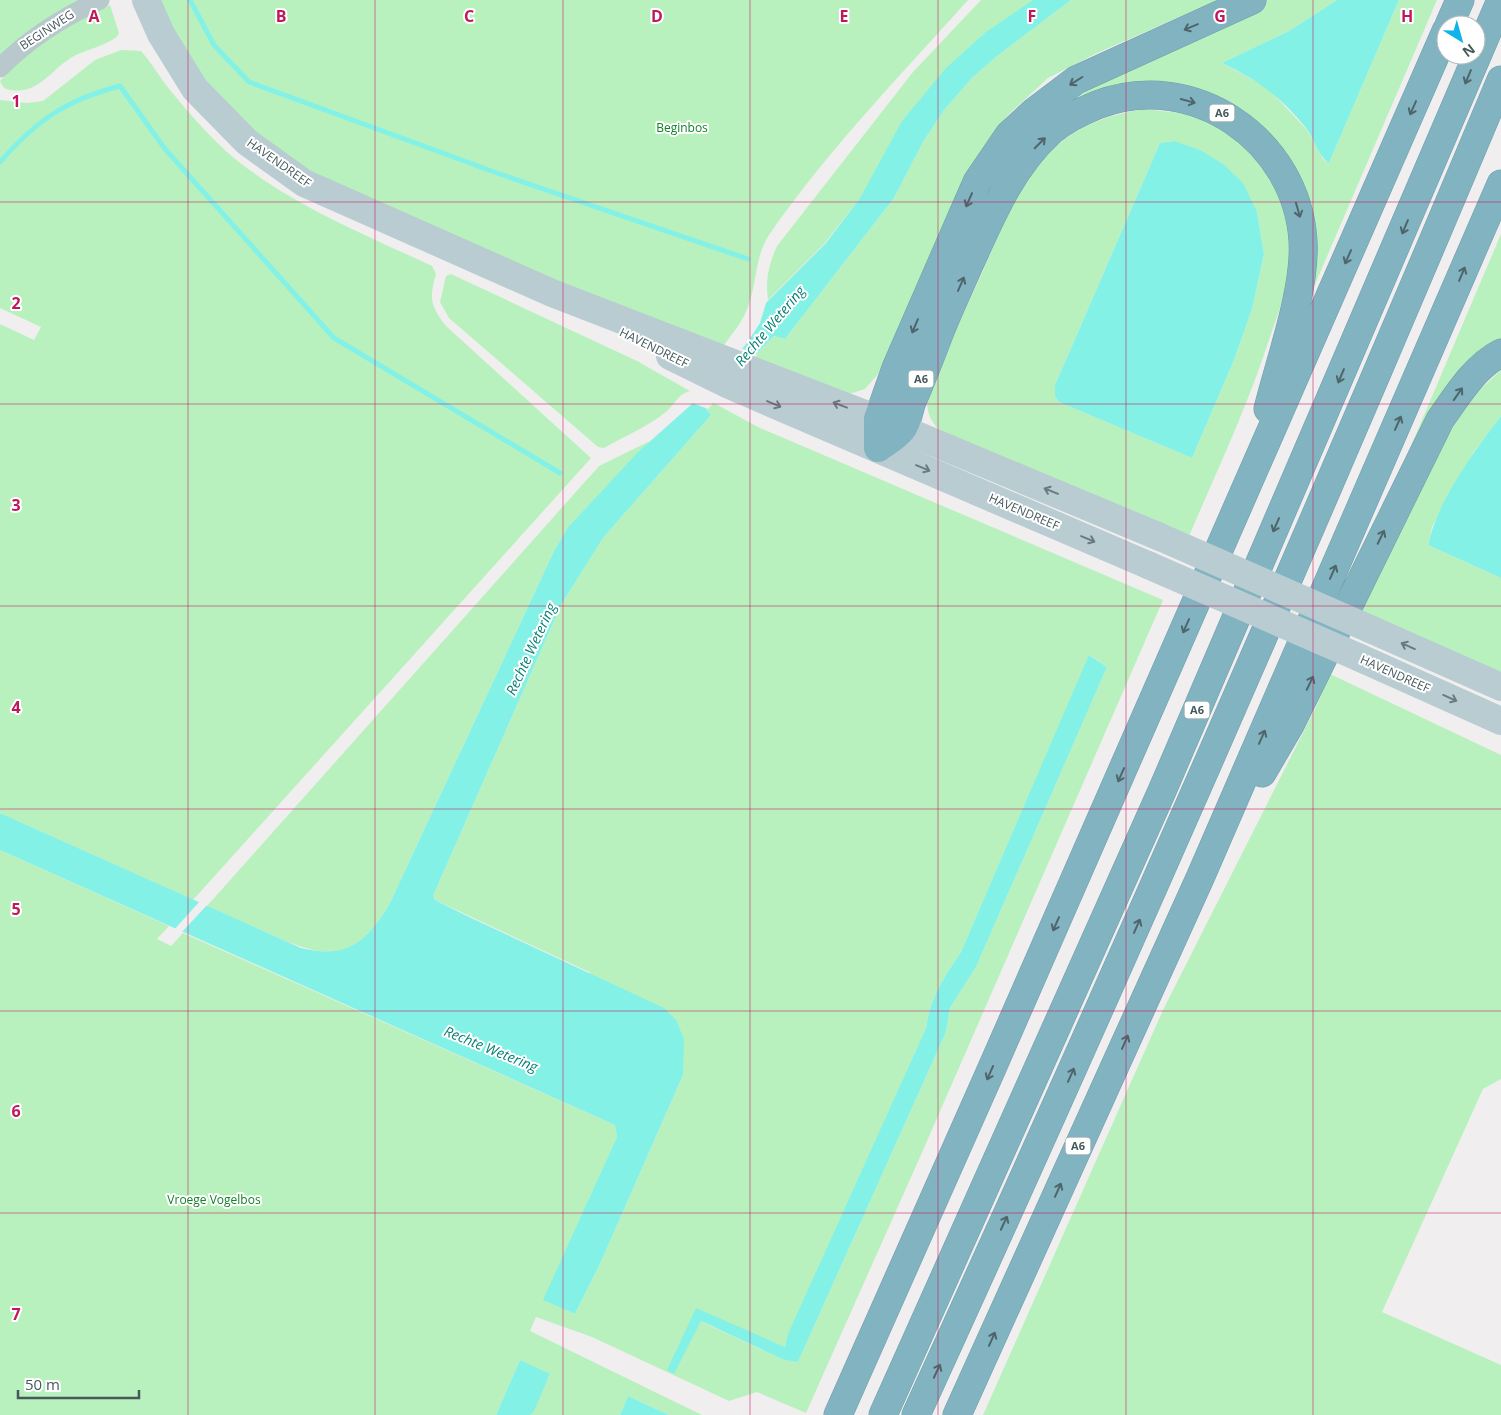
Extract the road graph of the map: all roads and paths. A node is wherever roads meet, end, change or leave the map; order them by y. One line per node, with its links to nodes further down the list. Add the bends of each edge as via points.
1 (100, 0): 8 (street, BEGINWEG, via 70,14 19,48)
2 (146, 0): 12 (main road, HAVENDREEF, via 161,34 195,89 247,142 304,183)
3 (1252, 0): 13 (highway, A6, one-way to 13, via 1076,80 1034,111 1009,135 977,182 896,368)
4 (1460, 0): 6 (highway)
5 (1501, 0): 20 (highway, A6, one-way to 20, via 1162,791)
6 (1453, 15)
7 (1436, 54): 15 (highway, A6, one-way to 15)
8 (0, 68)
9 (1501, 80): 21 (highway, A6, one-way to 9, via 1058,1105 1211,758)
10 (1501, 184): 18 (highway, A6, one-way to 10)
11 (1501, 353): 18 (highway, A6, one-way to 11, via 1290,725 1440,420 1461,389)
12 (725, 372): 13 (main road, HAVENDREEF, one-way to 12); 14 (main road, HAVENDREEF, one-way to 14)
13 (890, 424): 14 (highway); 15 (highway, A6, one-way to 15, via 941,328 1006,187 1028,155 1053,129 1084,110 1110,100 1160,95 1186,99 1212,108 1251,134 1276,162 1290,186 1299,212 1303,241 1302,271); 16 (main road, HAVENDREEF, one-way to 13, bridge, via 1160,537)
14 (878, 448): 17 (main road, HAVENDREEF, one-way to 17, bridge)
15 (1248, 486): 19 (highway, A6, one-way to 19)
16 (1501, 687)
17 (1501, 721)
18 (1200, 878): 22 (highway, A6, one-way to 18)
19 (838, 1415)
20 (883, 1415)
21 (916, 1415)
22 (957, 1415)

